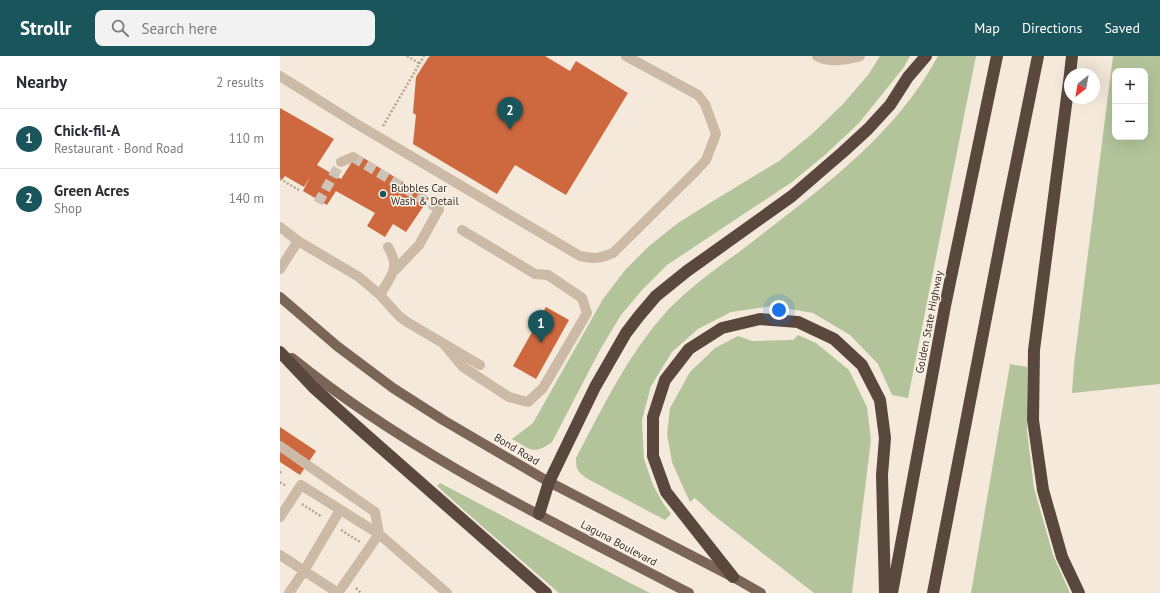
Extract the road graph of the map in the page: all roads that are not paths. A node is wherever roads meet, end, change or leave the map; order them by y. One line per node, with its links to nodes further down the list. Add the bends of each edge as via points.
1 (626, 56): 9 (lane, via 698,95 705,104 716,134 706,160 696,171 613,254 594,259 580,256)
2 (817, 56): 3 (lane, via 842,61)
3 (860, 56)
4 (926, 56): 27 (highway, via 908,77 890,105 868,129 817,175 656,296 626,332 595,387)
5 (998, 56): 42 (highway, Golden State Highway, via 945,306)
6 (1038, 56): 43 (highway)
7 (1072, 56): 8 (highway)
8 (1071, 68)
9 (280, 76)
10 (1066, 104): 44 (highway, via 1034,350 1033,420 1043,490 1062,557)
11 (353, 157): 12 (lane)
12 (341, 162)
13 (438, 209): 19 (lane, via 418,245)
14 (280, 228): 16 (lane)
15 (462, 230): 22 (lane, via 535,274 548,275 582,298 586,313 543,388 528,402 509,397 463,367)
16 (298, 241): 18 (lane); 20 (lane, via 360,277)
17 (388, 247): 19 (lane, via 393,256)
18 (280, 269)
19 (395, 270): 20 (lane)
20 (380, 295): 22 (lane, via 399,316)
21 (280, 297): 27 (main road, Bond Road, via 337,346 393,388)
22 (442, 343): 25 (lane)
23 (280, 349): 29 (main road, via 363,411 412,443)
24 (280, 352): 38 (highway, via 313,387 357,427)
25 (480, 365)
26 (280, 446): 31 (lane, via 375,512)
27 (549, 482): 29 (highway); 34 (main road, Bond Road)
28 (340, 510): 30 (lane, via 301,485); 31 (lane); 33 (lane)
29 (539, 514): 39 (main road, Laguna Boulevard)
30 (280, 516)
31 (379, 534): 35 (lane); 37 (lane)
32 (280, 555): 33 (lane)
33 (304, 571): 35 (lane); 36 (lane)
34 (733, 577): 40 (main road, Bond Road); 41 (highway, via 666,492 653,456 653,417 665,380 689,349 722,328 760,319 798,322 834,339 862,366 880,400 885,438 882,476)
35 (334, 592)
36 (289, 593)
37 (447, 593)
38 (546, 593)
39 (689, 593)
40 (761, 593)
41 (885, 593)
42 (892, 593)
43 (933, 593)
44 (1079, 593)

